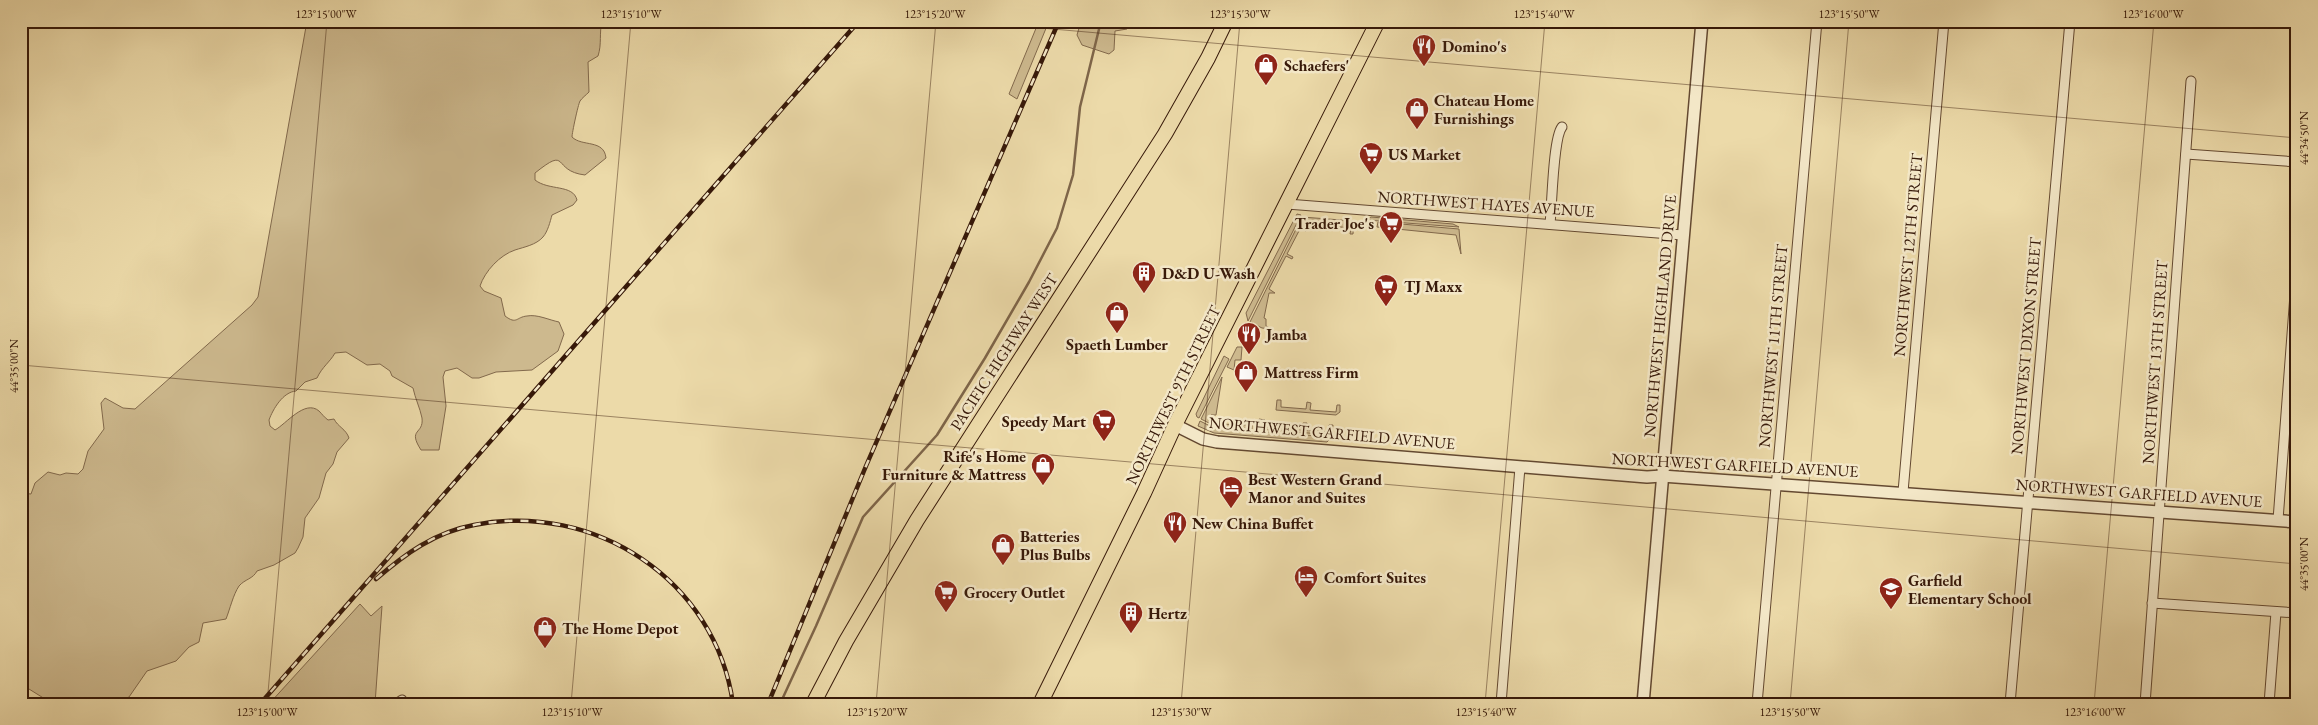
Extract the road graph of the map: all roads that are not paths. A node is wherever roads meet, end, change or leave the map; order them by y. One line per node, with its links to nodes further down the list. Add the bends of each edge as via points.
1 (1226, 21): 32 (main road, PACIFIC HIGHWAY WEST, via 1165,134 907,536)
2 (1378, 21): 13 (main road, NORTHWEST 9TH STREET)
3 (1702, 21): 15 (street, NORTHWEST HIGHLAND DRIVE)
4 (1817, 21): 23 (street, NORTHWEST 11TH STREET)
5 (1944, 21): 24 (street, NORTHWEST 12TH STREET)
6 (2070, 21): 25 (street, NORTHWEST DIXON STREET)
7 (2297, 34): 8 (street)
8 (2297, 62)
9 (2191, 81): 11 (street, NORTHWEST 13TH STREET)
10 (1562, 127): 14 (street, via 1556,148)
11 (2186, 154): 12 (street); 26 (street, NORTHWEST 13TH STREET)
12 (2297, 162)
13 (1287, 204): 14 (street, NORTHWEST HAYES AVENUE); 20 (main road, NORTHWEST 9TH STREET)
14 (1550, 224): 15 (street, NORTHWEST HAYES AVENUE)
15 (1683, 235): 22 (street, NORTHWEST HIGHLAND DRIVE)
16 (2297, 268): 17 (street)
17 (2296, 283): 18 (street)
18 (2287, 405): 19 (street); 27 (street)
19 (2297, 405)
20 (1175, 425): 21 (street, NORTHWEST GARFIELD AVENUE, via 1217,442); 33 (main road, NORTHWEST 9TH STREET)
21 (1520, 467): 22 (street, NORTHWEST GARFIELD AVENUE); 34 (street)
22 (1662, 476): 23 (street, NORTHWEST GARFIELD AVENUE); 35 (street, NORTHWEST HIGHLAND DRIVE)
23 (1777, 482): 24 (street, NORTHWEST GARFIELD AVENUE); 36 (street, NORTHWEST 11TH STREET)
24 (1903, 492): 25 (street, NORTHWEST GARFIELD AVENUE)
25 (2027, 501): 26 (street, NORTHWEST GARFIELD AVENUE); 37 (street, NORTHWEST DIXON STREET)
26 (2159, 511): 27 (street, NORTHWEST GARFIELD AVENUE); 29 (street, NORTHWEST 13TH STREET)
27 (2278, 520): 28 (street, NORTHWEST GARFIELD AVENUE)
28 (2297, 522)
29 (2152, 603): 30 (street); 38 (street, NORTHWEST 13TH STREET)
30 (2276, 612): 31 (street); 39 (street)
31 (2297, 613)
32 (813, 704)
33 (1040, 704)
34 (1501, 704)
35 (1643, 704)
36 (1757, 704)
37 (2010, 704)
38 (2145, 704)
39 (2269, 704)

